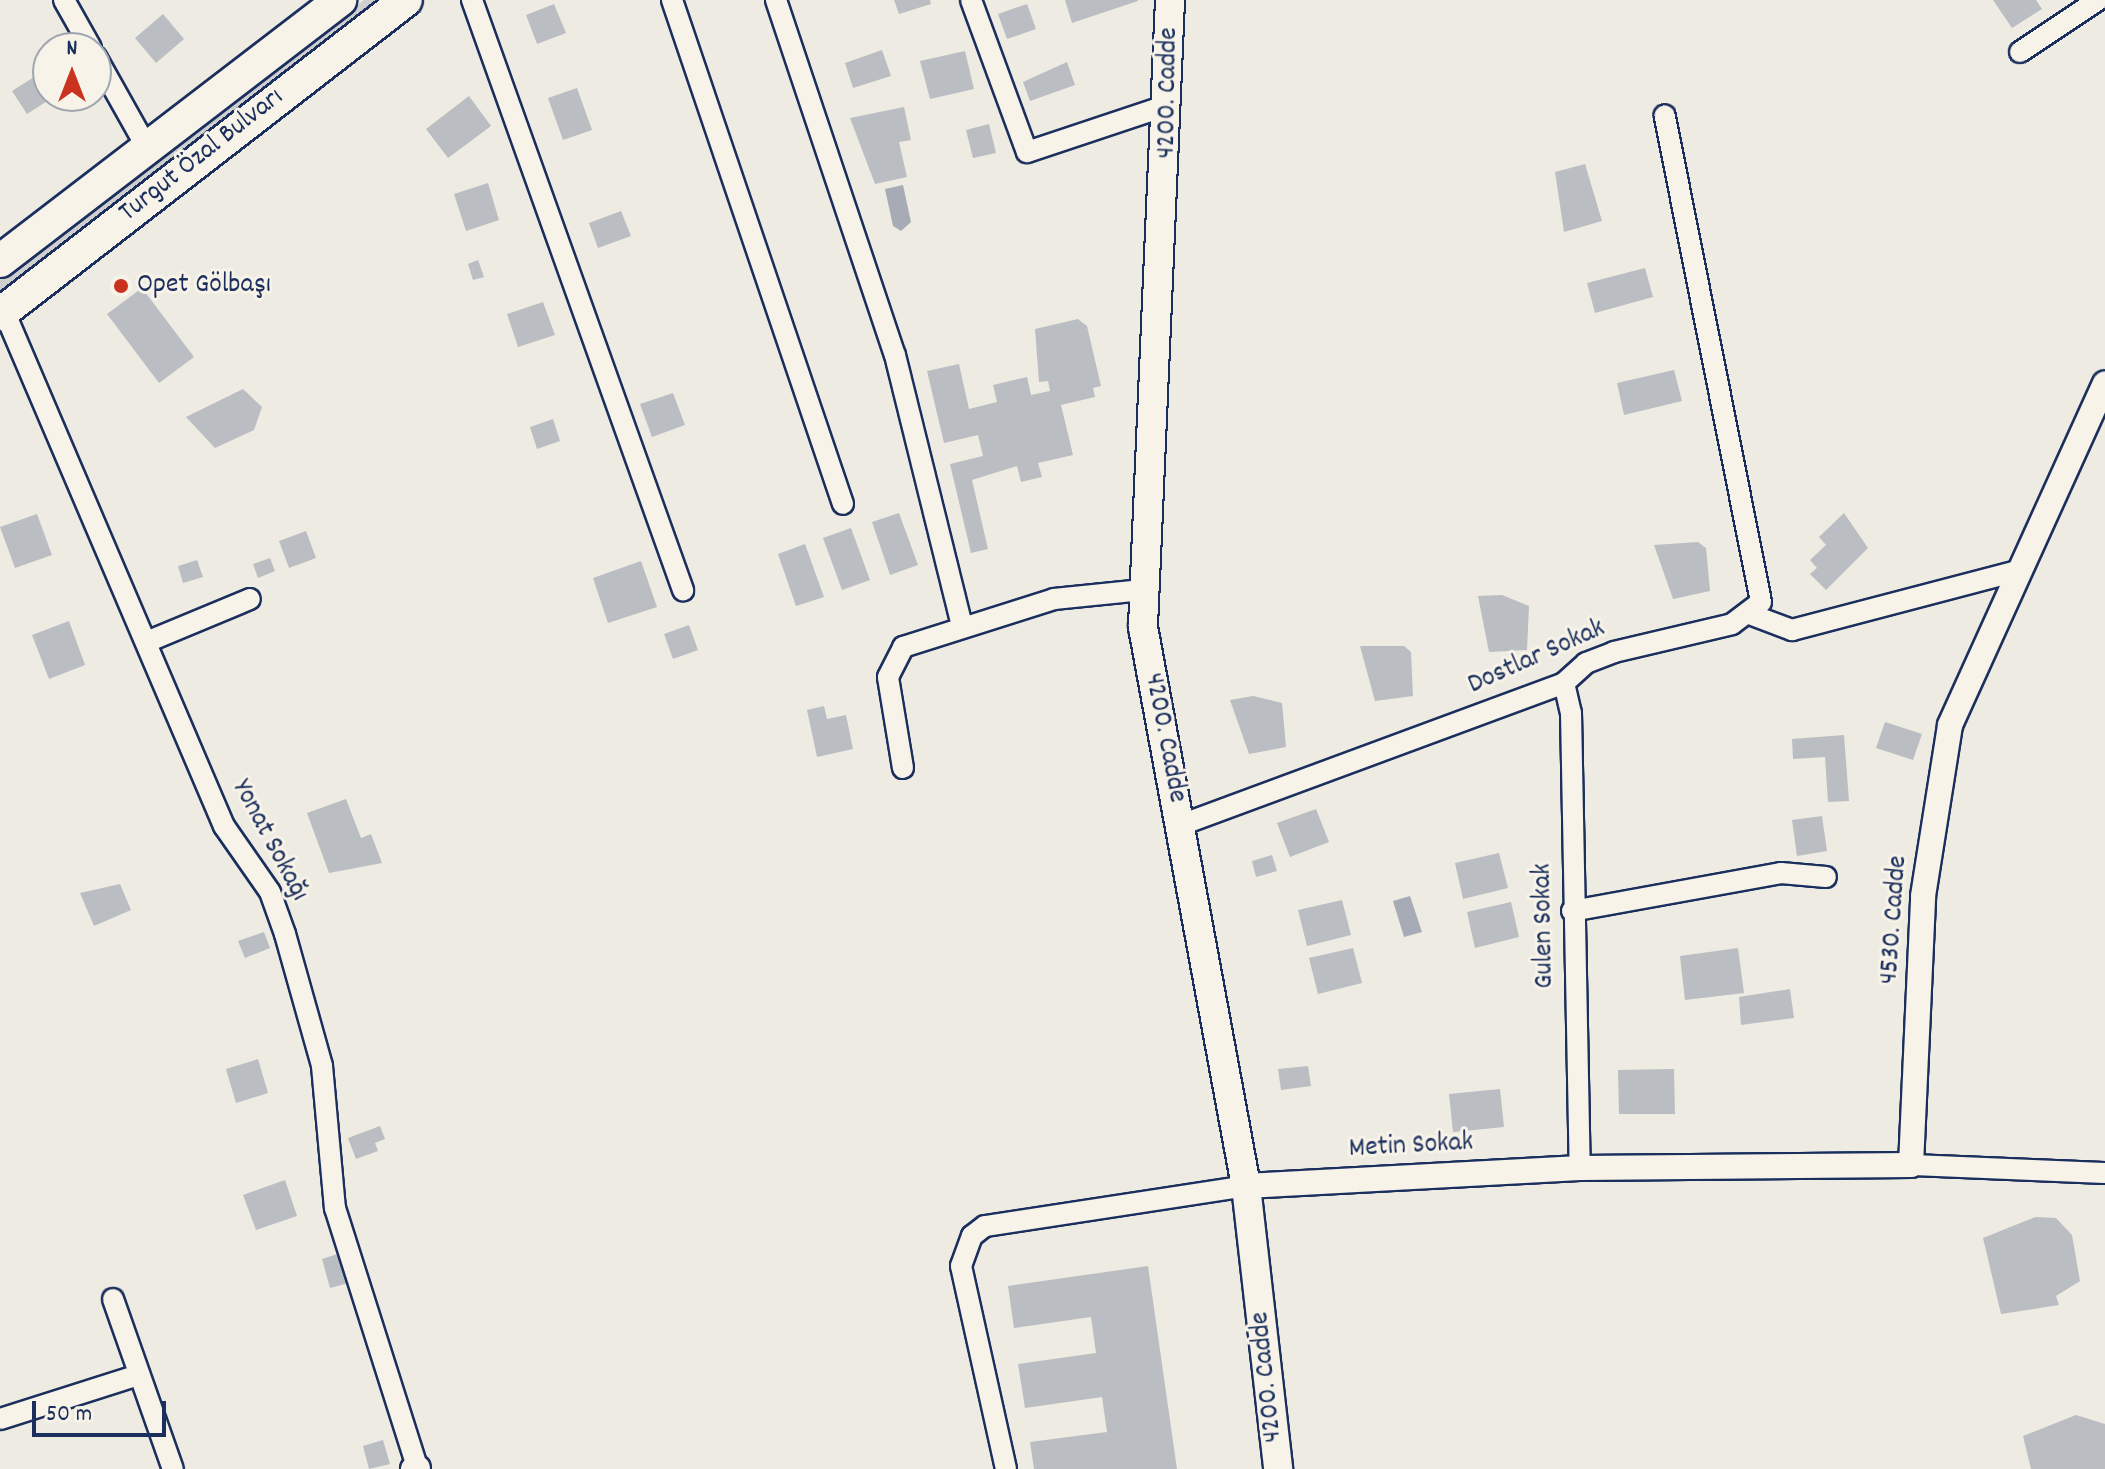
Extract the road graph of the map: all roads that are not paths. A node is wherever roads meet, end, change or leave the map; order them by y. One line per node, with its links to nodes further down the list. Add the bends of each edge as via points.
1 (64, 0): 10 (street)
2 (340, 0): 15 (main road, Turgut Özal Bulvarı)
3 (406, 0): 17 (main road, Turgut Özal Bulvarı)
4 (472, 0): 21 (street)
5 (672, 0): 19 (street)
6 (776, 0): 25 (street, via 890,340)
7 (971, 0): 13 (street, via 1027,152)
8 (1170, 0): 13 (main road, 4200. Cadde)
9 (2098, 0): 11 (street)
10 (82, 32)
11 (2020, 52)
12 (112, 85): 15 (street)
13 (1168, 105): 22 (main road, 4200. Cadde)
14 (1665, 115): 24 (street, via 1763,582)
15 (146, 146): 16 (main road, Turgut Özal Bulvarı)
16 (0, 261)
17 (2, 313): 26 (street, Yonat Sokağı)
18 (2105, 383): 20 (street, 4530. Cadde)
19 (843, 504)
20 (2021, 570): 24 (street, via 1792,630); 32 (street, 4530. Cadde, via 1965,683 1939,776 1923,896)
21 (683, 590)
22 (1143, 590): 25 (street, via 1054,599); 29 (main road, 4200. Cadde, via 1143,627)
23 (250, 599): 26 (street)
24 (1752, 615): 27 (street, Dostlar Sokak, via 1614,652 1586,663)
25 (962, 625): 28 (street, via 912,641 892,662 888,677)
26 (149, 641): 40 (street, Yonat Sokağı, via 224,826 270,892 285,934 322,1066 335,1208)
27 (1564, 683): 29 (street, Dostlar Sokak); 31 (street, Gulen Sokak)
28 (903, 768)
29 (1181, 825): 35 (main road, 4200. Cadde)
30 (1826, 877): 31 (street, via 1781,873)
31 (1572, 911): 33 (street, Gulen Sokak)
32 (1911, 1165): 33 (street); 34 (street)
33 (1580, 1168): 35 (street, Metin Sokak)
34 (2105, 1173)
35 (1246, 1186): 41 (street, via 985,1226 972,1236 961,1266); 42 (main road, 4200. Cadde)
36 (113, 1299): 37 (street)
37 (139, 1375): 38 (street); 39 (street)
38 (0, 1419)
39 (173, 1469)
40 (416, 1469)
41 (1006, 1469)
42 (1278, 1469)

